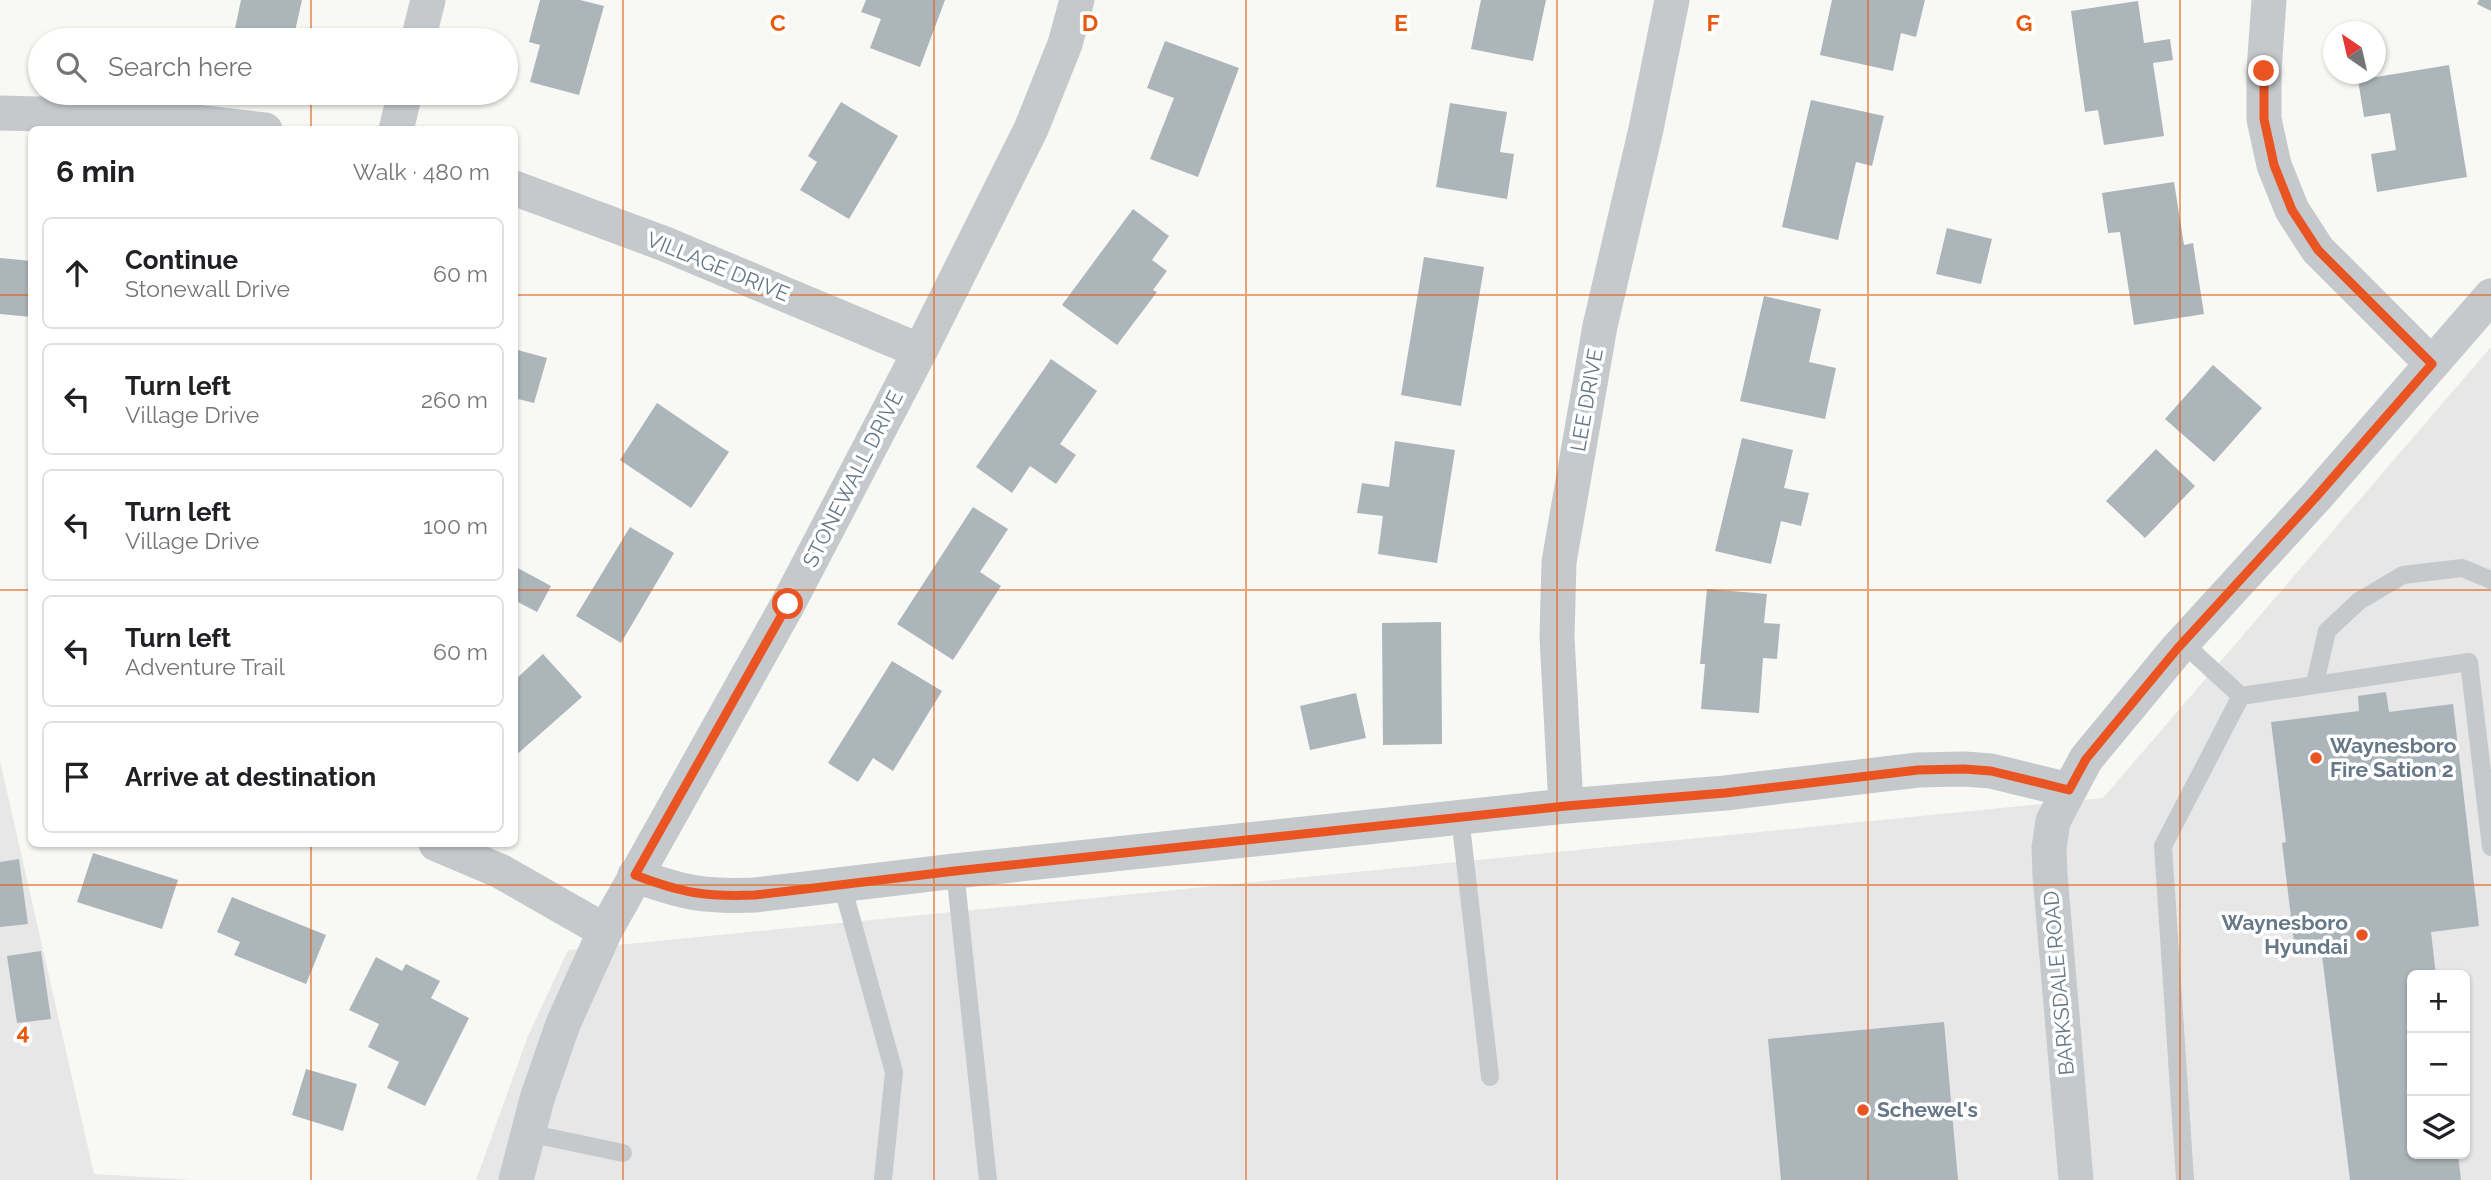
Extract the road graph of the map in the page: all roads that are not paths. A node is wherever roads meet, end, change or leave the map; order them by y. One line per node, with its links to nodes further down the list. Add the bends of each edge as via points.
1 (428, 0): 5 (street)
2 (1077, 0): 12 (street, STONEWALL DRIVE, via 1031,129)
3 (1672, 0): 19 (street, LEE DRIVE, via 1600,326 1559,562 1557,637)
4 (2269, 0): 13 (street, via 2264,119 2274,165 2292,210 2318,250)
5 (421, 28)
6 (402, 105): 9 (street)
7 (0, 113): 8 (street, via 151,117)
8 (230, 126)
9 (397, 126)
10 (518, 189): 12 (street, VILLAGE DRIVE, via 666,244)
11 (2491, 296): 13 (street)
12 (920, 351): 24 (street, STONEWALL DRIVE, via 788,604)
13 (2432, 364): 15 (street)
14 (2491, 580): 16 (lane, via 2462,568 2403,575 2359,601 2327,631)
15 (2183, 643): 17 (lane); 18 (street, via 2086,759)
16 (2315, 683): 17 (lane); 22 (lane, via 2469,662)
17 (2241, 696): 34 (lane, via 2164,846)
18 (2069, 790): 19 (street, via 1991,771 1918,770); 33 (street, BARKSDALE ROAD, via 2053,821 2049,848)
19 (1566, 806): 20 (street)
20 (1460, 817): 23 (street); 27 (lane)
21 (443, 847): 26 (street, via 500,871)
22 (2491, 847)
23 (955, 871): 25 (street); 32 (lane)
24 (635, 875): 25 (street, via 692,894 722,897); 26 (street, STONEWALL DRIVE)
25 (842, 885): 31 (lane, via 894,1072)
26 (605, 931): 28 (street, STONEWALL DRIVE, via 563,1024)
27 (1490, 1077)
28 (528, 1133): 29 (lane); 30 (street, STONEWALL DRIVE)
29 (623, 1153)
30 (516, 1180)
31 (883, 1180)
32 (988, 1180)
33 (2077, 1180)
34 (2185, 1180)

